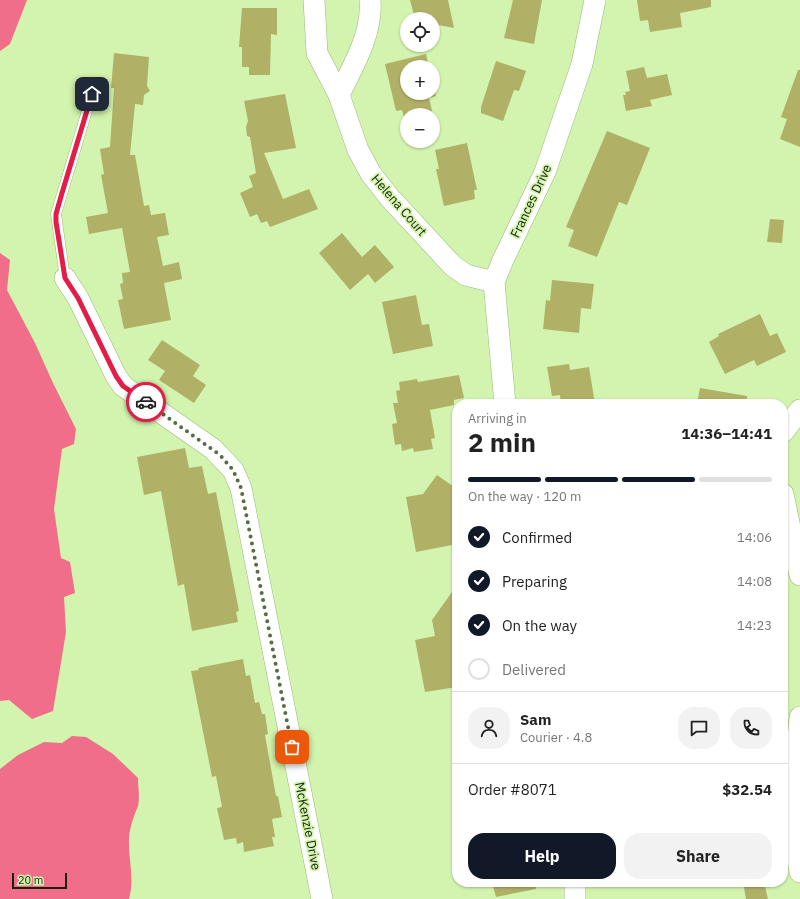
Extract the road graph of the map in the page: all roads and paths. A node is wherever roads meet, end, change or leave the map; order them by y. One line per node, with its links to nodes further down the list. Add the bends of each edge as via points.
1 (314, 0): 5 (street, Helena Court, via 317,53)
2 (370, 0): 5 (street, via 371,11 363,44)
3 (596, 0): 7 (street, Frances Drive, via 582,64 545,172)
4 (92, 94): 6 (lane, via 56,214)
5 (339, 95): 7 (street, Helena Court, via 358,150 371,174 390,198 453,266 466,275)
6 (65, 278): 16 (street, McKenzie Drive, via 123,386 213,449 233,470 241,488)
7 (494, 282): 8 (street, Frances Drive)
8 (505, 399)
9 (800, 410): 10 (street)
10 (788, 426)
11 (788, 518): 12 (street)
12 (800, 575)
13 (800, 717): 14 (street, via 794,826)
14 (800, 872)
15 (575, 887): 17 (street)
16 (322, 899)
17 (575, 899)

